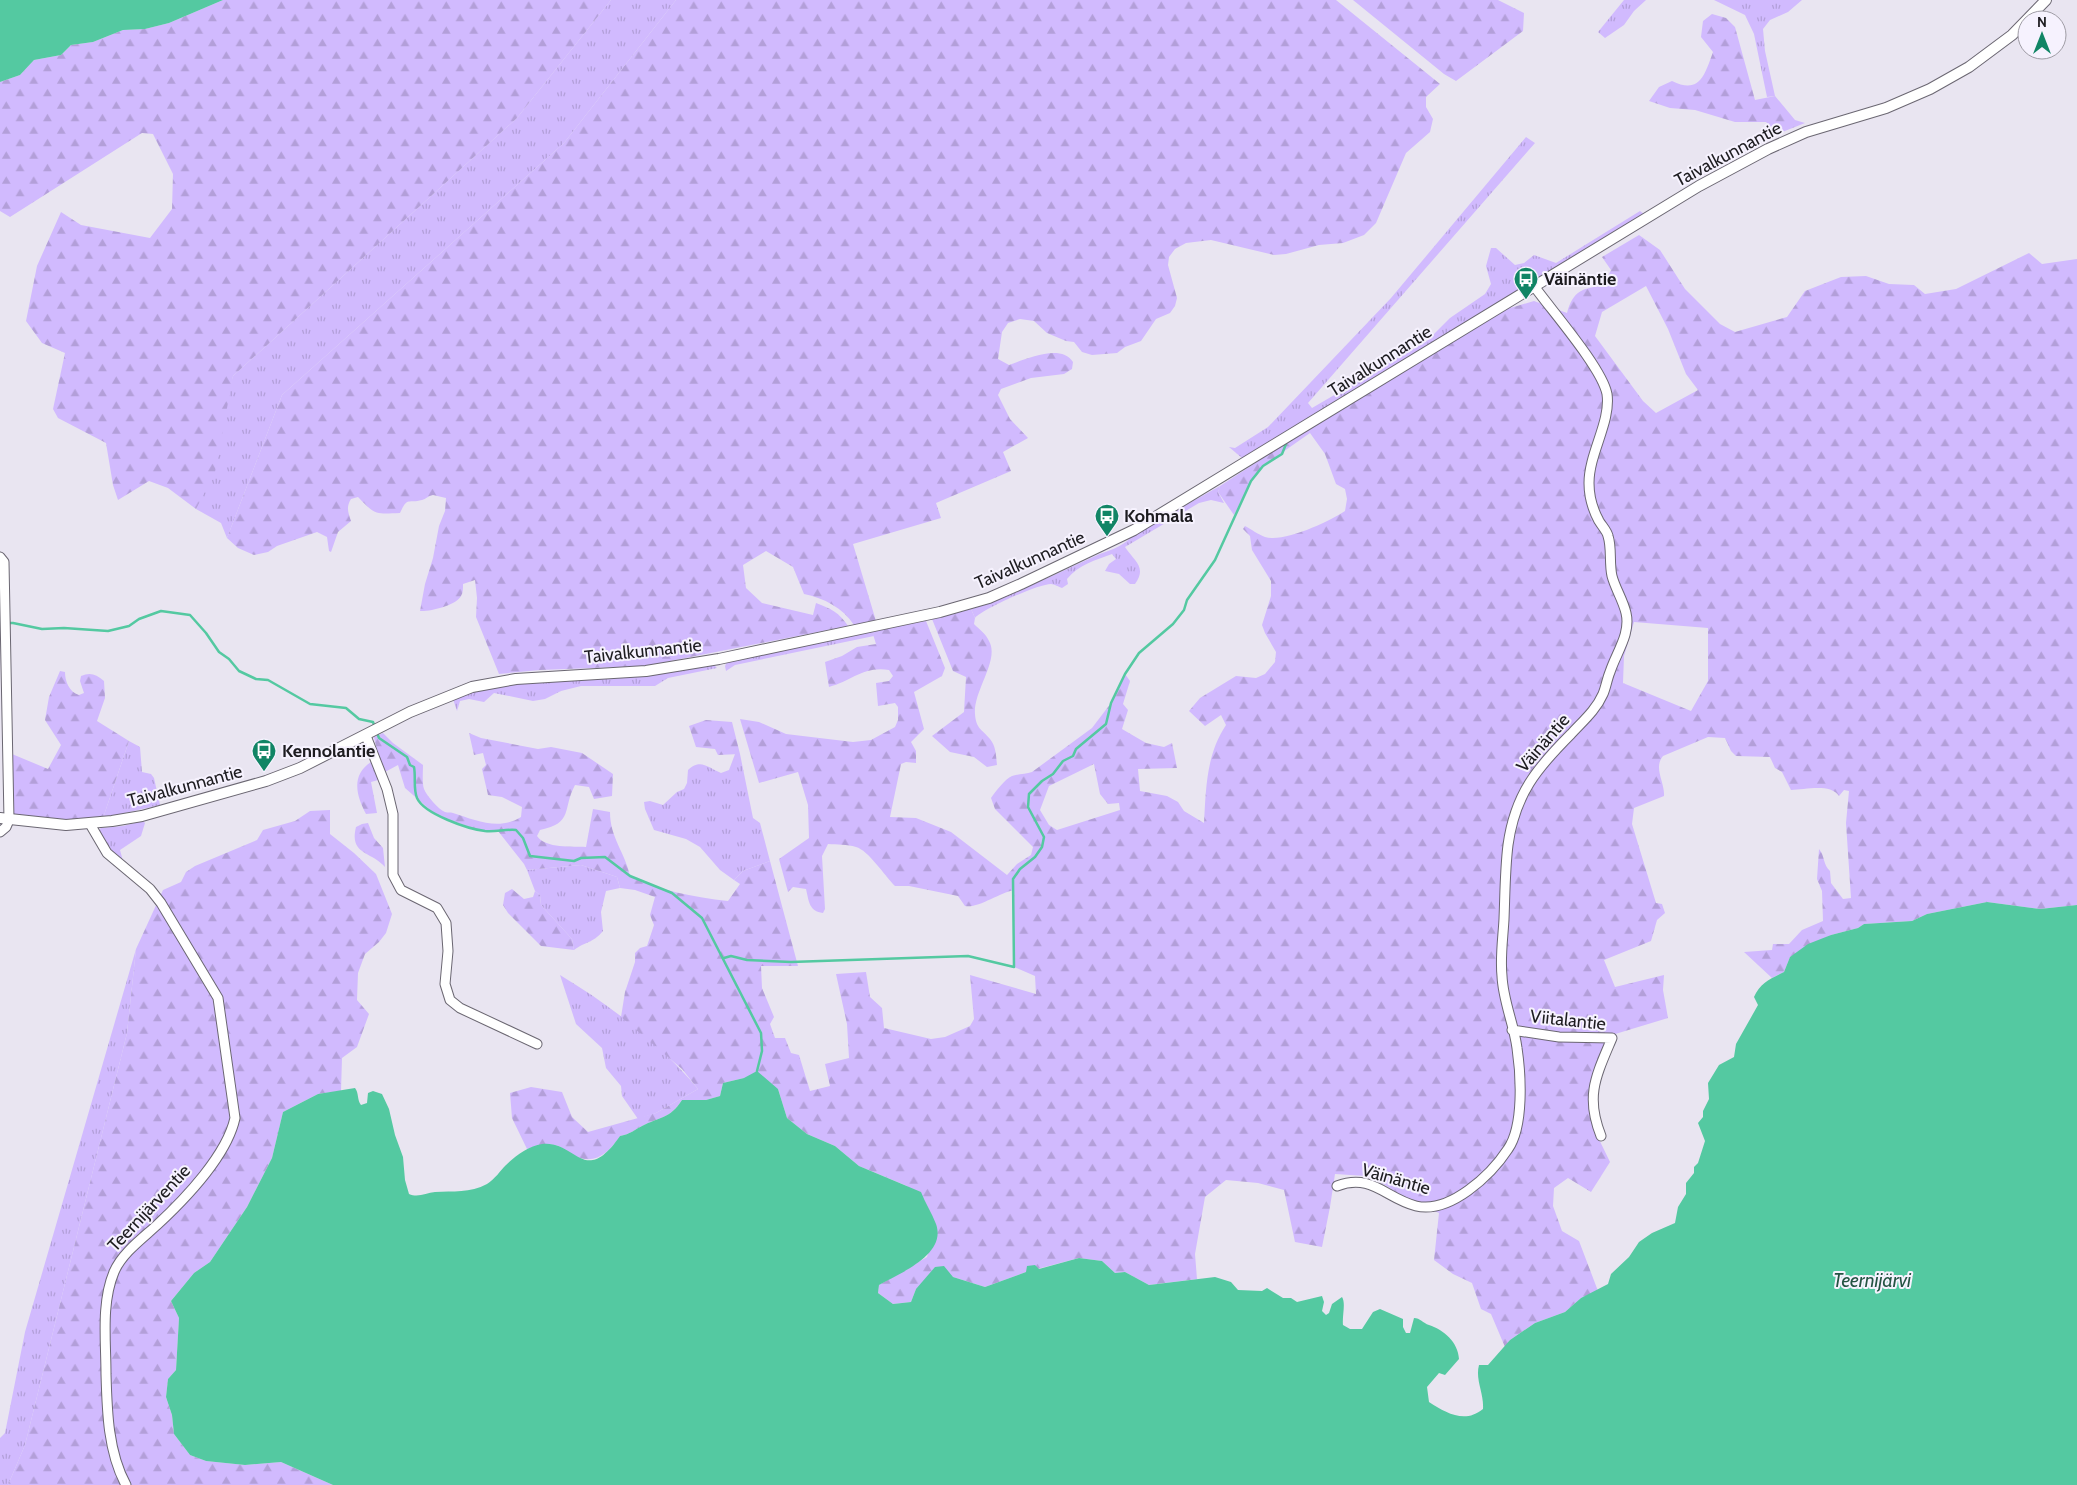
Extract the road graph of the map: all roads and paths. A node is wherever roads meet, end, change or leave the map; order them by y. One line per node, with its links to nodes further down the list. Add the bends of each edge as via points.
1 (2046, 0): 2 (street, Taivalkunnantie, via 2012,35 1969,67 1930,89 1886,108 1806,132 1768,149 1699,186)
2 (1534, 286): 4 (street, Taivalkunnantie, via 1134,530 989,598 940,612 719,659 646,671 516,679 472,687 410,712); 8 (street, Väinäntie, via 1596,369 1606,393 1607,414 1590,468 1589,486 1595,511 1608,534 1612,576 1624,605 1627,629 1595,710 1532,776 1521,797 1511,831 1502,976)
3 (0, 557): 5 (street, via 4,562)
4 (366, 736): 6 (street, Taivalkunnantie, via 266,781 151,813); 9 (street, via 393,814 393,875 401,890 437,908 446,923 445,984 450,1000 460,1008)
5 (4, 819): 6 (street, Taivalkunnantie); 7 (street, via 6,827)
6 (90, 824): 12 (street, Teernijärventie, via 107,853 150,889 161,903 218,998 235,1118 232,1132 217,1156 188,1194 126,1255 108,1288 108,1420 114,1454)
7 (0, 832)
8 (1512, 1030): 10 (street, Viitalantie, via 1559,1037 1612,1038 1595,1085 1592,1108); 11 (street, Väinäntie, via 1517,1048 1518,1123 1510,1147 1491,1170 1456,1199 1428,1208 1415,1206 1364,1183)
9 (537, 1044)
10 (1601, 1136)
11 (1337, 1186)
12 (126, 1485)

